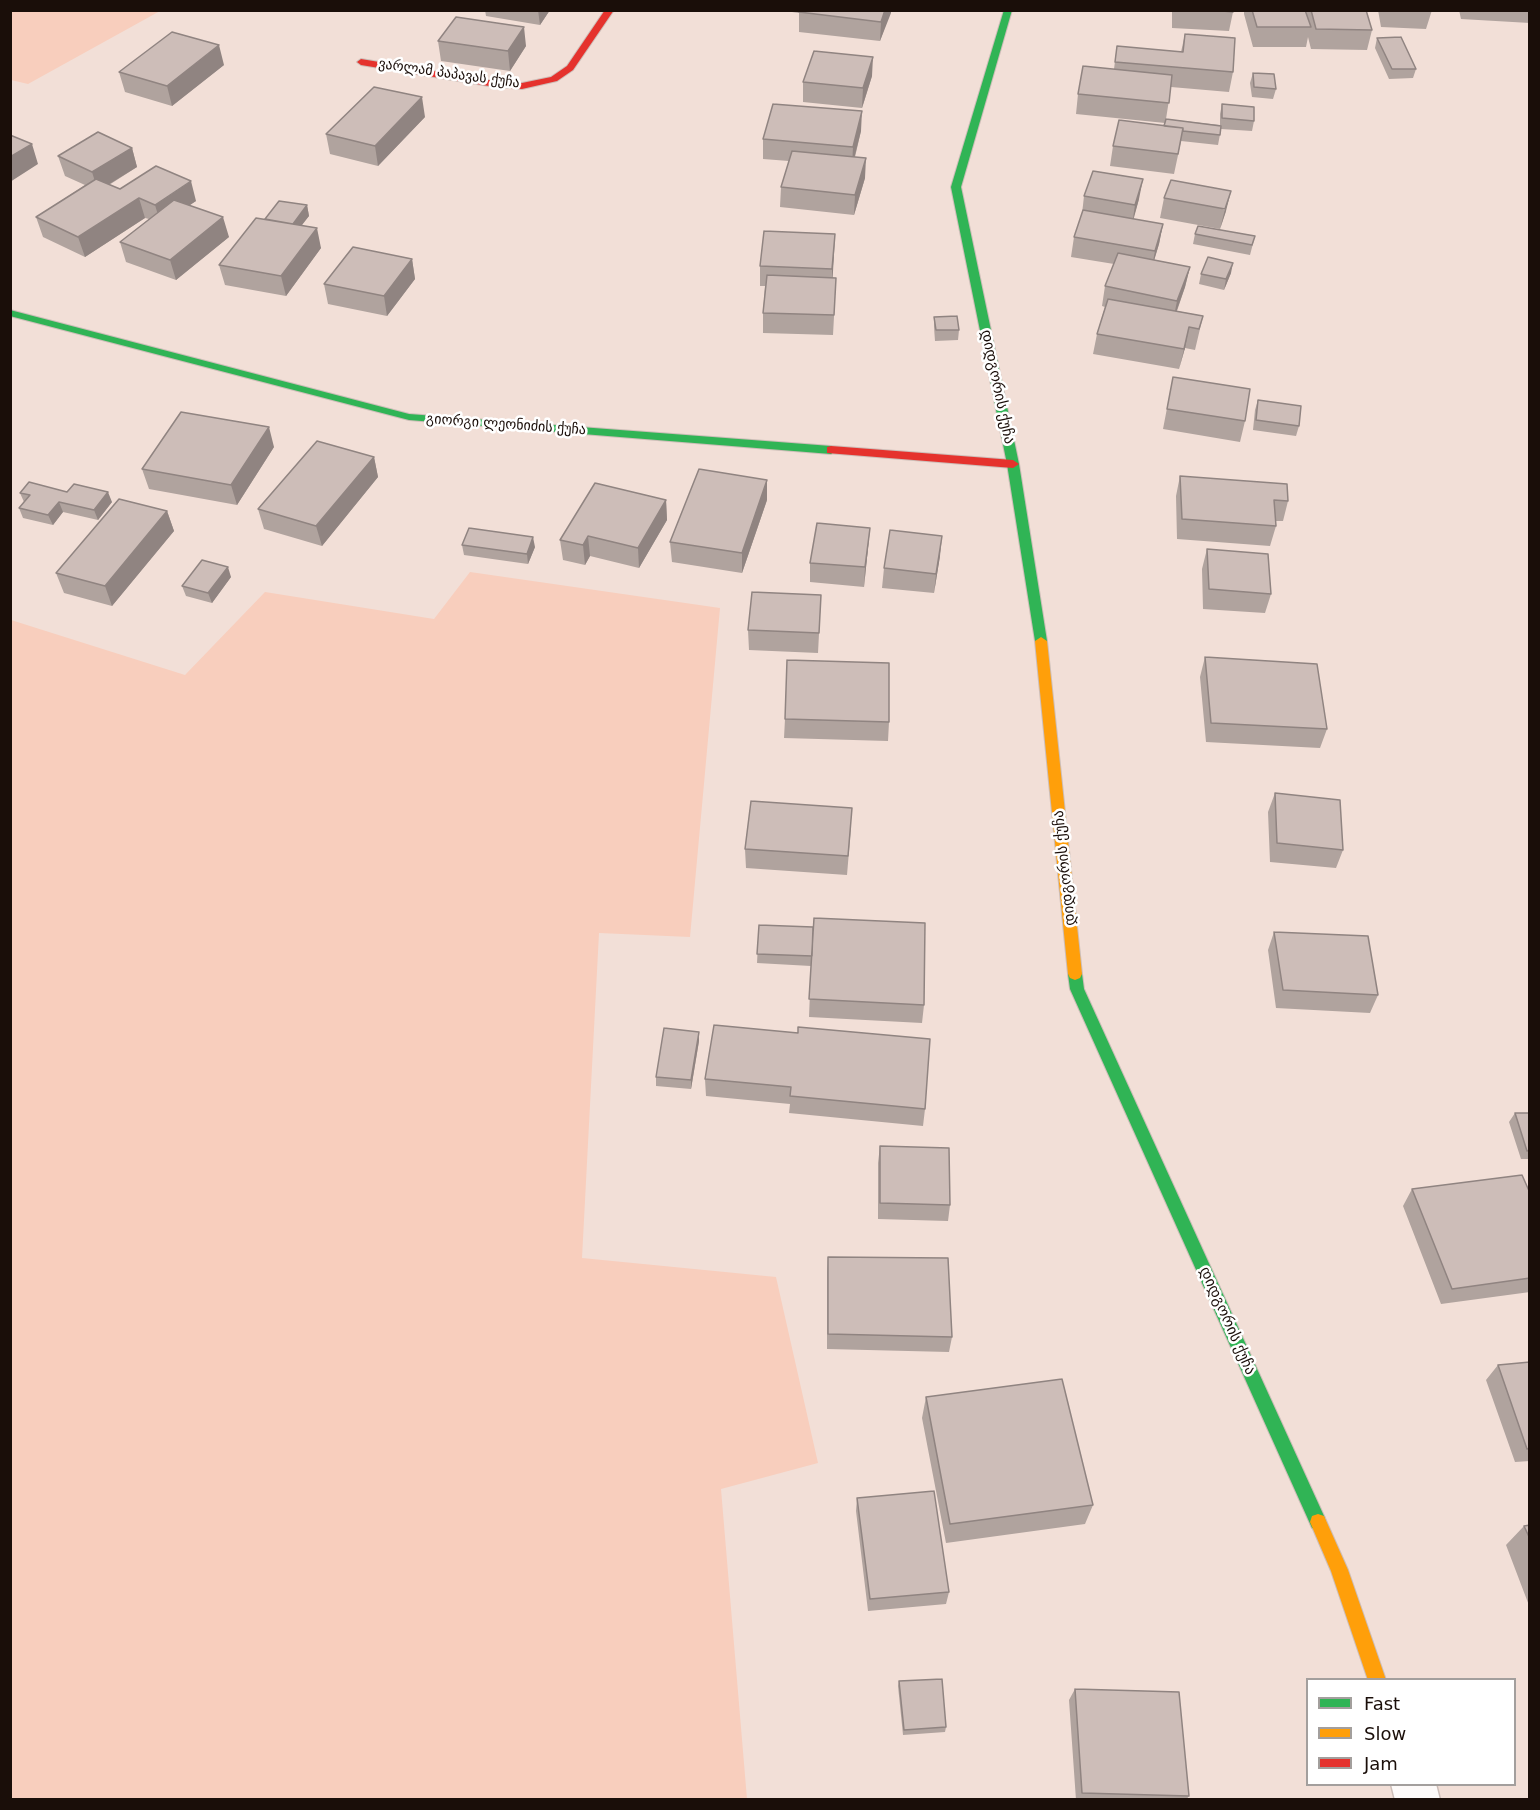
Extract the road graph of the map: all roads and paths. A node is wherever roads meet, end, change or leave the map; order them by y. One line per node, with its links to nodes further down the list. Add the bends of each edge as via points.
1 (610, 10): 3 (street, ვარლამ პაპავას ქუჩა, via 570,68 554,79 533,84 495,84)
2 (1008, 10): 5 (street, დიდგორის ქუჩა, via 956,187)
3 (361, 62)
4 (10, 313): 5 (street, გიორგი ლეონიძის ქუჩა, via 409,417)
5 (1013, 464): 6 (street, დიდგორის ქუჩა, via 1040,633 1077,989 1340,1570)
6 (1376, 1678)

